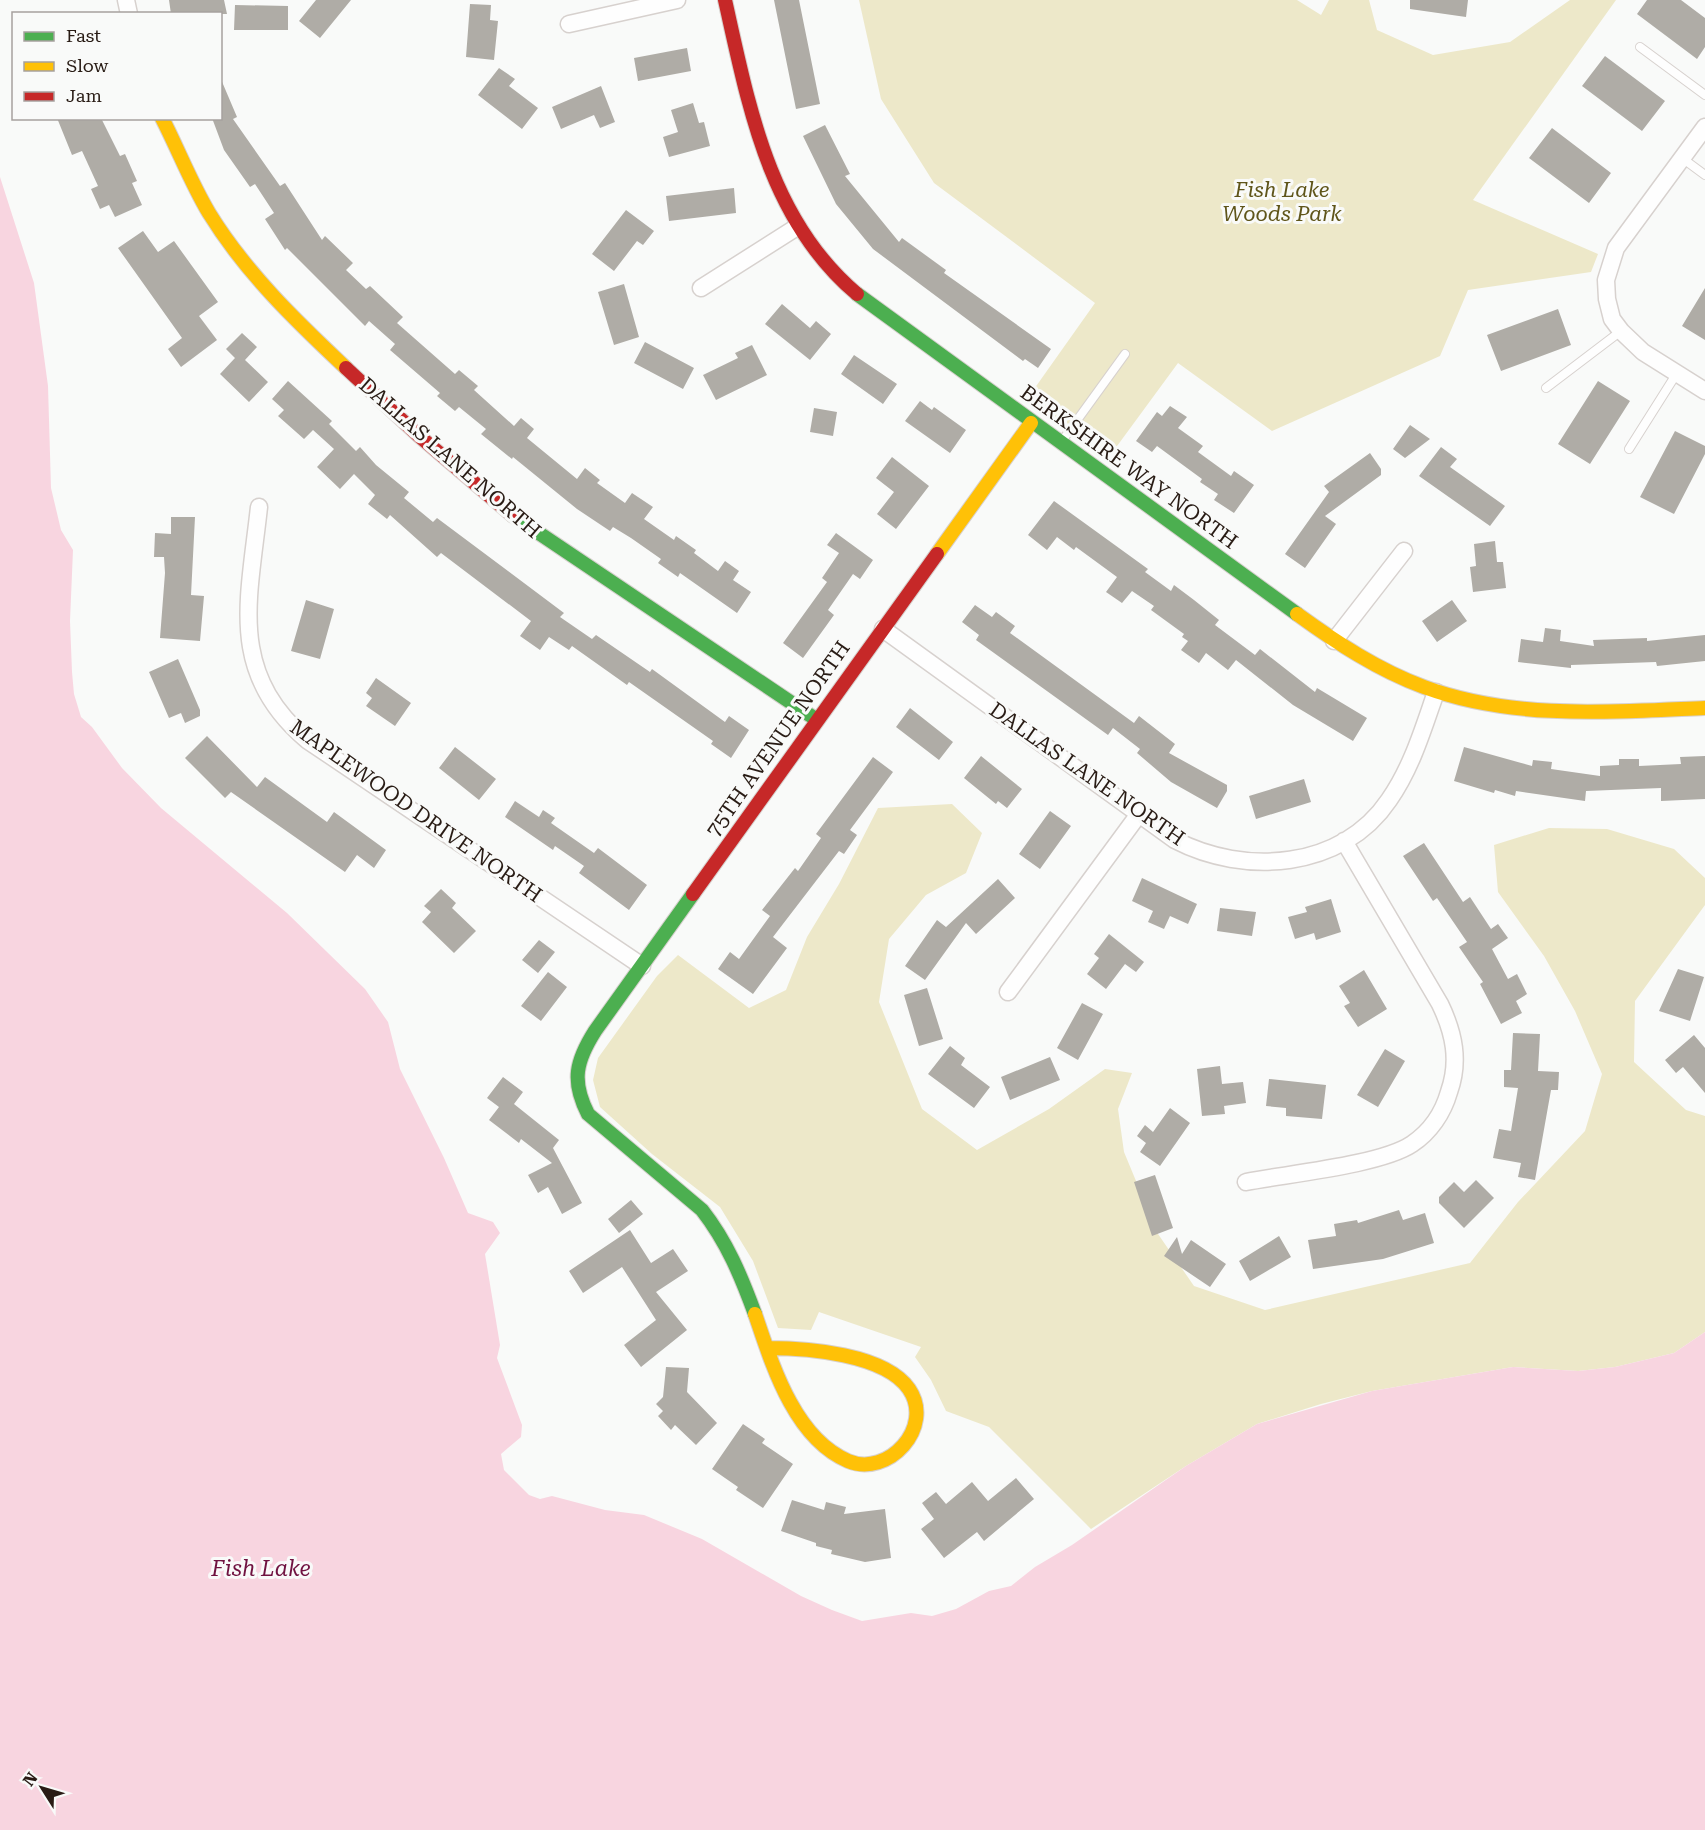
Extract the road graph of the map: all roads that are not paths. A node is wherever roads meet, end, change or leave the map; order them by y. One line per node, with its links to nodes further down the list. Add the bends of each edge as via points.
1 (676, 0): 3 (street)
2 (725, 0): 10 (street, BERKSHIRE WAY NORTH, via 766,166)
3 (569, 24)
4 (1640, 47): 5 (lane)
5 (1705, 95)
6 (163, 120): 26 (street, DALLAS LANE NORTH, via 209,213 246,264 287,313 418,435 543,538)
7 (1705, 127): 8 (street)
8 (1682, 158): 9 (lane); 12 (street, via 1627,232 1609,264 1607,299 1612,319)
9 (1705, 175)
10 (797, 227): 11 (street); 17 (street, BERKSHIRE WAY NORTH, via 831,272 855,293)
11 (701, 288)
12 (1621, 331): 14 (street, via 1643,352); 15 (lane)
13 (1125, 354): 18 (lane)
14 (1677, 373): 16 (street); 19 (lane)
15 (1546, 388)
16 (1705, 391)
17 (1031, 423): 18 (street, BERKSHIRE WAY NORTH); 22 (street, 75TH AVENUE NORTH)
18 (1060, 443): 23 (street, BERKSHIRE WAY NORTH)
19 (1629, 449)
20 (259, 507): 29 (street, MAPLEWOOD DRIVE NORTH, via 247,627 251,657 263,688 281,716 308,740)
21 (1404, 550): 23 (street)
22 (883, 629): 26 (street, 75TH AVENUE NORTH); 27 (street, DALLAS LANE NORTH)
23 (1335, 641): 24 (street, BERKSHIRE WAY NORTH, via 1379,667)
24 (1436, 692): 25 (street, BERKSHIRE WAY NORTH, via 1497,705 1560,712); 28 (street, DALLAS LANE NORTH, via 1404,777 1388,803)
25 (1705, 708)
26 (817, 720): 29 (street, 75TH AVENUE NORTH)
27 (1139, 814): 28 (street, DALLAS LANE NORTH, via 1198,852 1248,863 1271,863 1319,853); 30 (street)
28 (1344, 841): 31 (street, via 1448,1020 1455,1077 1433,1125 1412,1144 1384,1156)
29 (642, 966): 32 (street, 75TH AVENUE NORTH, via 585,1047 578,1062 577,1086 588,1114 702,1210 712,1223 737,1264)
30 (1008, 992)
31 (1246, 1182)
32 (768, 1348): 32 (street, via 785,1394 829,1448 861,1465 879,1463 906,1445 915,1426 916,1407 910,1390 900,1380 877,1368 810,1348)

